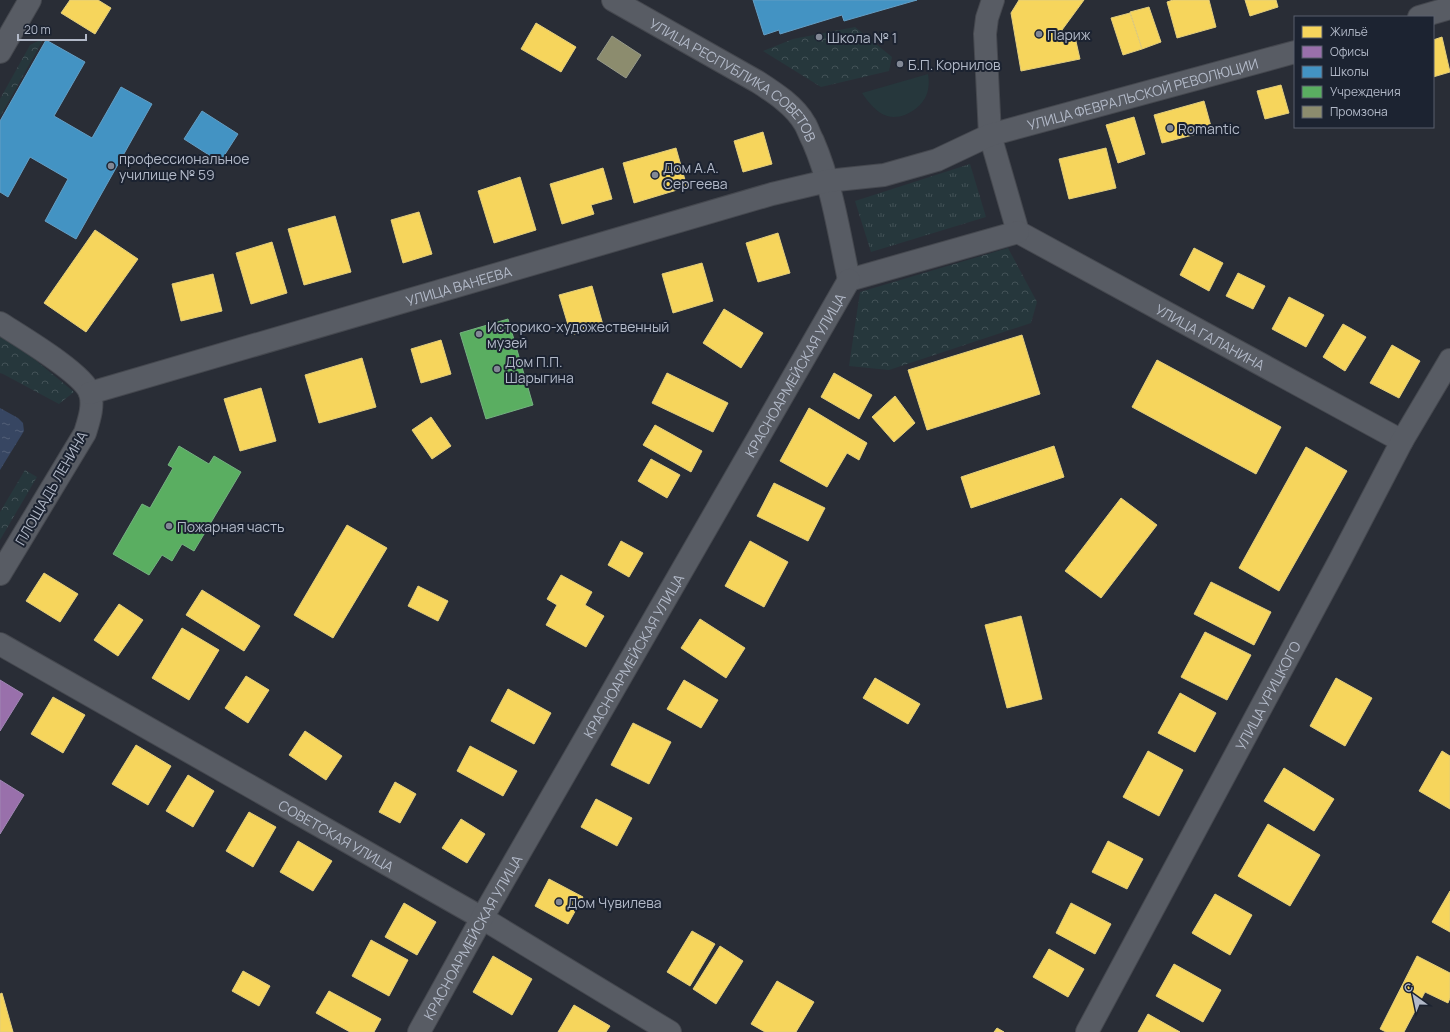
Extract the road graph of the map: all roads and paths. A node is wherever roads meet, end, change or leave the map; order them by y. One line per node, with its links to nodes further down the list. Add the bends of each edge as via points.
1 (30, 0): 6 (street)
2 (613, 0): 9 (street, УЛИЦА РЕСПУБЛИКА СОВЕТОВ, via 776,94 805,124)
3 (993, 0): 8 (street, via 985,34)
4 (1450, 8): 5 (street)
5 (1422, 16)
6 (0, 52)
7 (1294, 52): 8 (street, УЛИЦА ФЕВРАЛЬСКОЙ РЕВОЛЮЦИИ)
8 (990, 135): 9 (street, УЛИЦА ФЕВРАЛЬСКОЙ РЕВОЛЮЦИИ, via 937,160 884,175); 10 (street)
9 (827, 181): 11 (street, УЛИЦА РЕСПУБЛИКА СОВЕТОВ); 14 (street, УЛИЦА ВАНЕЕВА, via 772,194)
10 (1018, 232): 11 (street); 15 (street, УЛИЦА ГАЛАНИНА)
11 (849, 280): 18 (street, КРАСНОАРМЕЙСКАЯ УЛИЦА)
12 (0, 323): 14 (street, via 72,371 83,381)
13 (1450, 360): 15 (street, УЛИЦА УРИЦКОГО)
14 (90, 393): 16 (street, ПЛОЩАДЬ ЛЕНИНА, via 91,412 85,432)
15 (1402, 441): 21 (street, УЛИЦА УРИЦКОГО)
16 (0, 574)
17 (0, 644): 18 (street, СОВЕТСКАЯ УЛИЦА)
18 (482, 918): 19 (street, КРАСНОАРМЕЙСКАЯ УЛИЦА); 20 (street, СОВЕТСКАЯ УЛИЦА)
19 (420, 1032)
20 (670, 1032)
21 (1087, 1032)

